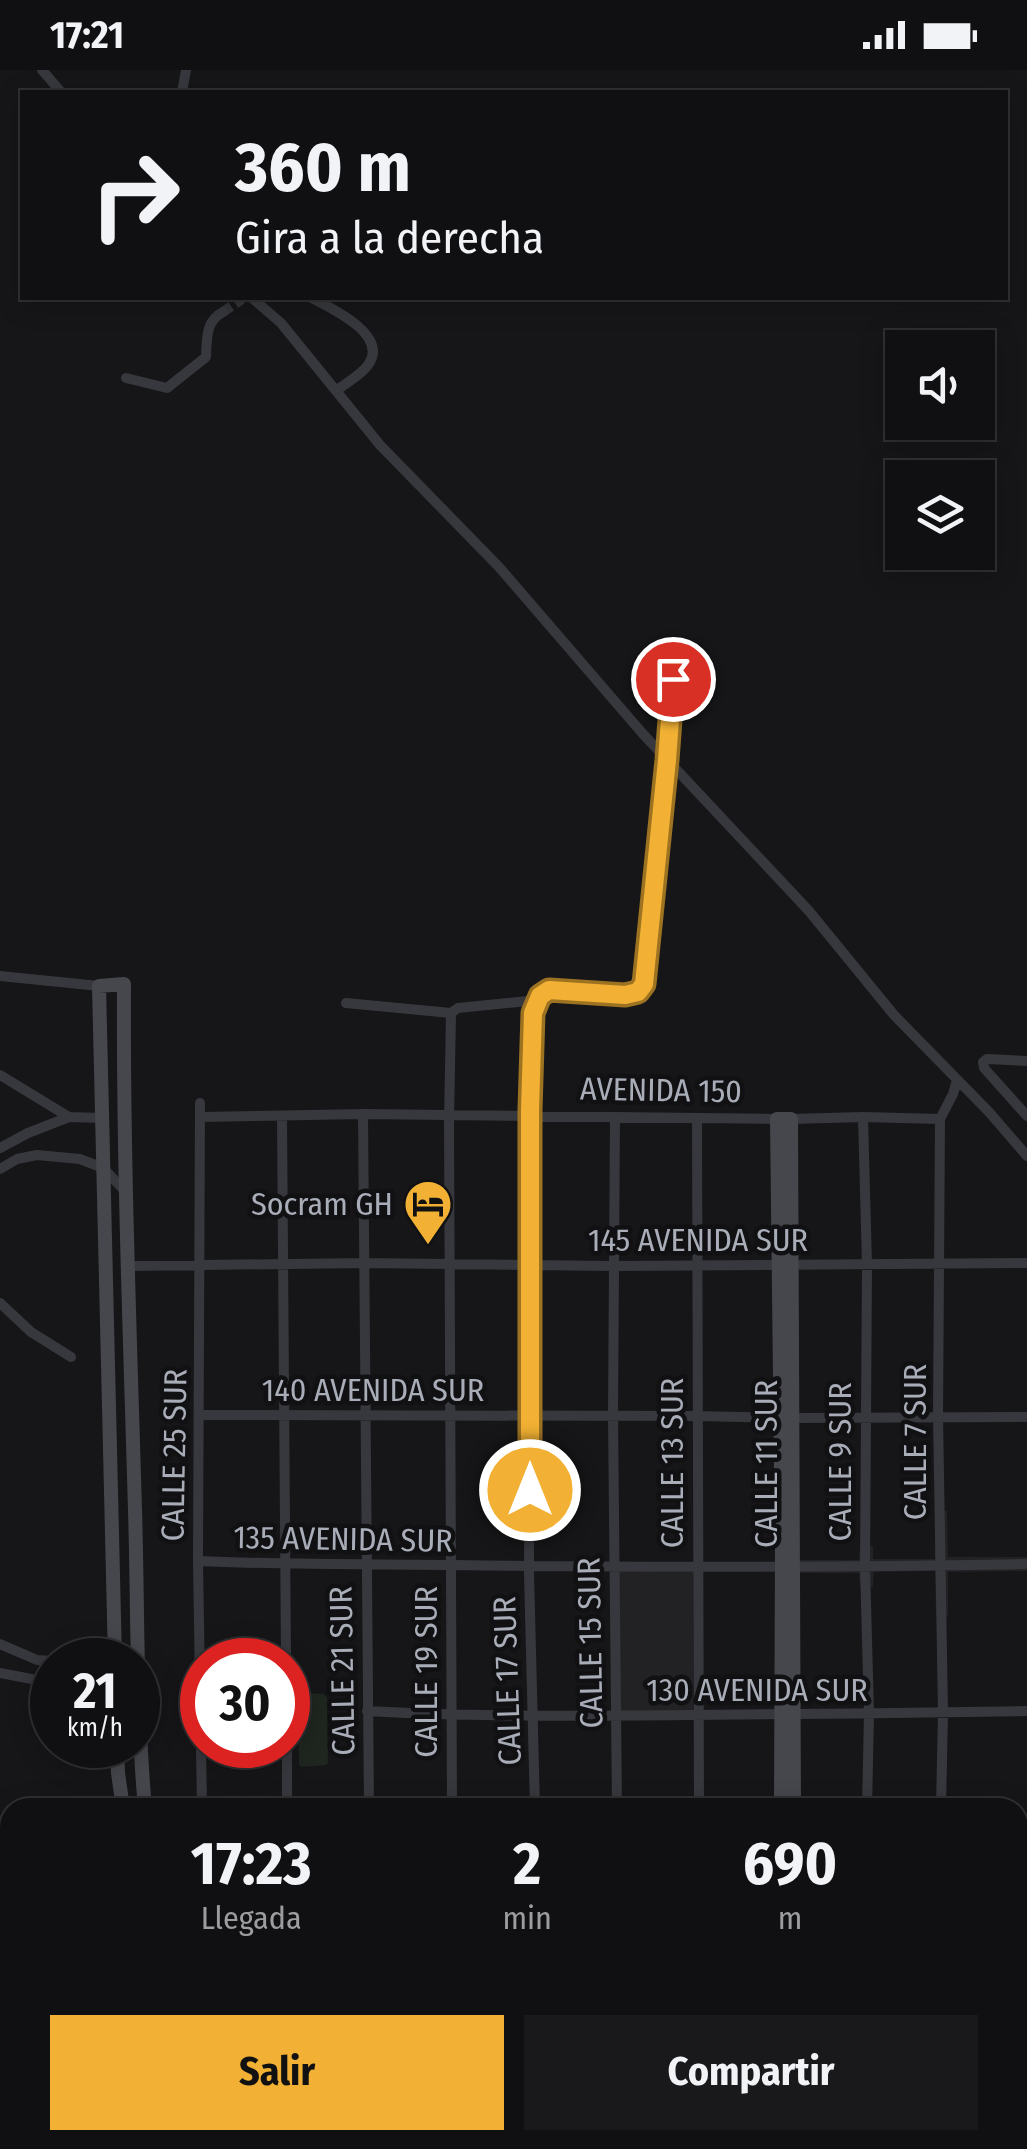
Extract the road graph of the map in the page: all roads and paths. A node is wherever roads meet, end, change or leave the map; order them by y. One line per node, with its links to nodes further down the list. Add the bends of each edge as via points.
1 (42, 70): 2 (street)
2 (59, 90)
3 (249, 300): 7 (street, via 281,323)
4 (316, 300): 7 (street, via 358,324 373,352 368,365)
5 (223, 312): 6 (street, via 207,331 206,358 167,388)
6 (126, 378)
7 (336, 391): 9 (street)
8 (673, 679): 9 (street)
9 (667, 760): 12 (street, via 644,984 625,995 554,989); 17 (street)
10 (0, 976): 11 (street)
11 (99, 986): 27 (main road); 36 (main road, via 124,984)
12 (538, 1000): 14 (street); 20 (street, CALLE 17 SUR)
13 (346, 1003): 14 (street)
14 (450, 1013): 21 (street)
15 (1027, 1061): 22 (street, via 982,1062)
16 (0, 1074): 23 (street)
17 (956, 1080): 31 (street, CALLE 7 SUR); 33 (street)
18 (200, 1104): 24 (street, CALLE 25 SUR)
19 (364, 1114): 21 (street, AVENIDA 150); 25 (street, AVENIDA 150); 38 (street, CALLE 21 SUR)
20 (530, 1115): 21 (street, AVENIDA 150); 28 (street, AVENIDA 150); 42 (street, CALLE 17 SUR)
21 (448, 1116): 39 (street, CALLE 19 SUR)
22 (1027, 1116)
23 (69, 1117): 27 (street); 32 (street)
24 (200, 1117): 25 (street, AVENIDA 150); 41 (street, CALLE 25 SUR)
25 (282, 1117): 43 (street)
26 (862, 1117): 30 (street, AVENIDA 150); 31 (street, AVENIDA 150); 46 (street, CALLE 9 SUR)
27 (102, 1118): 34 (main road)
28 (615, 1118): 29 (street, AVENIDA 150); 48 (street, CALLE 15 SUR)
29 (697, 1118): 30 (street, AVENIDA 150); 44 (street, CALLE 13 SUR)
30 (784, 1119): 45 (main road, CALLE 11 SUR)
31 (940, 1119): 37 (street, CALLE 7 SUR)
32 (0, 1148)
33 (1027, 1156)
34 (103, 1168): 35 (street, via 36,1154); 36 (street); 63 (main road)
35 (0, 1170)
36 (126, 1192): 47 (main road)
37 (940, 1262): 40 (street, 145 AVENIDA SUR); 46 (street, 145 AVENIDA SUR); 58 (street, CALLE 7 SUR)
38 (364, 1263): 39 (street, 145 AVENIDA SUR); 43 (street, 145 AVENIDA SUR); 53 (street, CALLE 21 SUR)
39 (450, 1263): 42 (street, 145 AVENIDA SUR); 54 (street, CALLE 19 SUR)
40 (1027, 1263)
41 (200, 1264): 43 (street, 145 AVENIDA SUR); 47 (street, 145 AVENIDA SUR); 52 (street, CALLE 25 SUR)
42 (530, 1264): 48 (street, 145 AVENIDA SUR); 55 (street, CALLE 17 SUR)
43 (284, 1265): 51 (street)
44 (696, 1265): 45 (street, 145 AVENIDA SUR); 48 (street, 145 AVENIDA SUR); 57 (street, CALLE 13 SUR)
45 (786, 1265): 46 (street, 145 AVENIDA SUR); 60 (main road, CALLE 11 SUR)
46 (866, 1265): 61 (street, CALLE 9 SUR)
47 (128, 1266): 62 (main road)
48 (614, 1266): 56 (street, CALLE 15 SUR)
49 (0, 1303): 50 (street)
50 (72, 1357)
51 (284, 1414): 52 (street, 140 AVENIDA SUR); 53 (street, 140 AVENIDA SUR); 65 (street)
52 (199, 1415): 64 (street, CALLE 25 SUR)
53 (366, 1416): 54 (street, 140 AVENIDA SUR); 67 (street, CALLE 21 SUR)
54 (450, 1416): 55 (street, 140 AVENIDA SUR); 68 (street, CALLE 19 SUR)
55 (531, 1416): 56 (street, 140 AVENIDA SUR); 69 (street, CALLE 17 SUR)
56 (614, 1416): 57 (street, 140 AVENIDA SUR); 72 (street, CALLE 15 SUR)
57 (696, 1416): 60 (street, 140 AVENIDA SUR); 73 (street, CALLE 13 SUR)
58 (938, 1416): 59 (street, 140 AVENIDA SUR); 61 (street, 140 AVENIDA SUR); 71 (street, CALLE 7 SUR)
59 (1027, 1417)
60 (786, 1418): 61 (street, 140 AVENIDA SUR); 74 (main road, CALLE 11 SUR)
61 (865, 1418): 70 (street, CALLE 9 SUR)
62 (133, 1453): 63 (main road); 76 (main road)
63 (110, 1462): 75 (main road)
64 (198, 1561): 65 (street, 135 AVENIDA SUR); 77 (street, CALLE 25 SUR)
65 (285, 1564): 67 (street, 135 AVENIDA SUR); 78 (street)
66 (1027, 1564): 71 (street, 135 AVENIDA SUR)
67 (366, 1565): 68 (street, 135 AVENIDA SUR); 83 (street, CALLE 21 SUR)
68 (450, 1565): 69 (street, 135 AVENIDA SUR); 87 (street, CALLE 19 SUR)
69 (530, 1566): 72 (street, 135 AVENIDA SUR); 90 (street, CALLE 17 SUR)
70 (866, 1566): 71 (street, 135 AVENIDA SUR); 74 (street, 135 AVENIDA SUR); 86 (street, CALLE 9 SUR)
71 (940, 1566): 85 (street, CALLE 7 SUR)
72 (614, 1568): 73 (street, 135 AVENIDA SUR); 91 (street, CALLE 15 SUR)
73 (697, 1568): 74 (street, 135 AVENIDA SUR); 88 (street, CALLE 13 SUR)
74 (788, 1568): 89 (main road, CALLE 11 SUR)
75 (114, 1638)
76 (137, 1638)
77 (200, 1638)
78 (286, 1638)
79 (0, 1644): 80 (street)
80 (30, 1657)
81 (0, 1672): 82 (street)
82 (30, 1678)
83 (367, 1710): 87 (street, 130 AVENIDA SUR); 100 (street, CALLE 21 SUR)
84 (1027, 1711): 85 (street, 130 AVENIDA SUR)
85 (943, 1713): 86 (street, 130 AVENIDA SUR); 108 (street, CALLE 7 SUR)
86 (868, 1714): 89 (street, 130 AVENIDA SUR); 107 (street, CALLE 9 SUR)
87 (451, 1715): 90 (street, 130 AVENIDA SUR); 101 (street, CALLE 19 SUR)
88 (700, 1715): 89 (street, 130 AVENIDA SUR); 91 (street, 130 AVENIDA SUR); 104 (street, CALLE 13 SUR)
89 (789, 1715): 105 (main road, CALLE 11 SUR); 106 (main road, CALLE 11 SUR)
90 (534, 1716): 91 (street, 130 AVENIDA SUR); 102 (street, CALLE 17 SUR)
91 (616, 1716): 103 (street, CALLE 15 SUR)
92 (118, 1768): 96 (main road)
93 (141, 1768): 97 (main road)
94 (202, 1768): 98 (street, CALLE 25 SUR)
95 (287, 1768): 99 (street)
96 (122, 1798)
97 (144, 1798)
98 (202, 1798)
99 (287, 1798)
100 (369, 1798)
101 (452, 1798)
102 (535, 1798)
103 (617, 1798)
104 (699, 1798)
105 (783, 1798)
106 (793, 1798)
107 (866, 1798)
108 (941, 1798)

